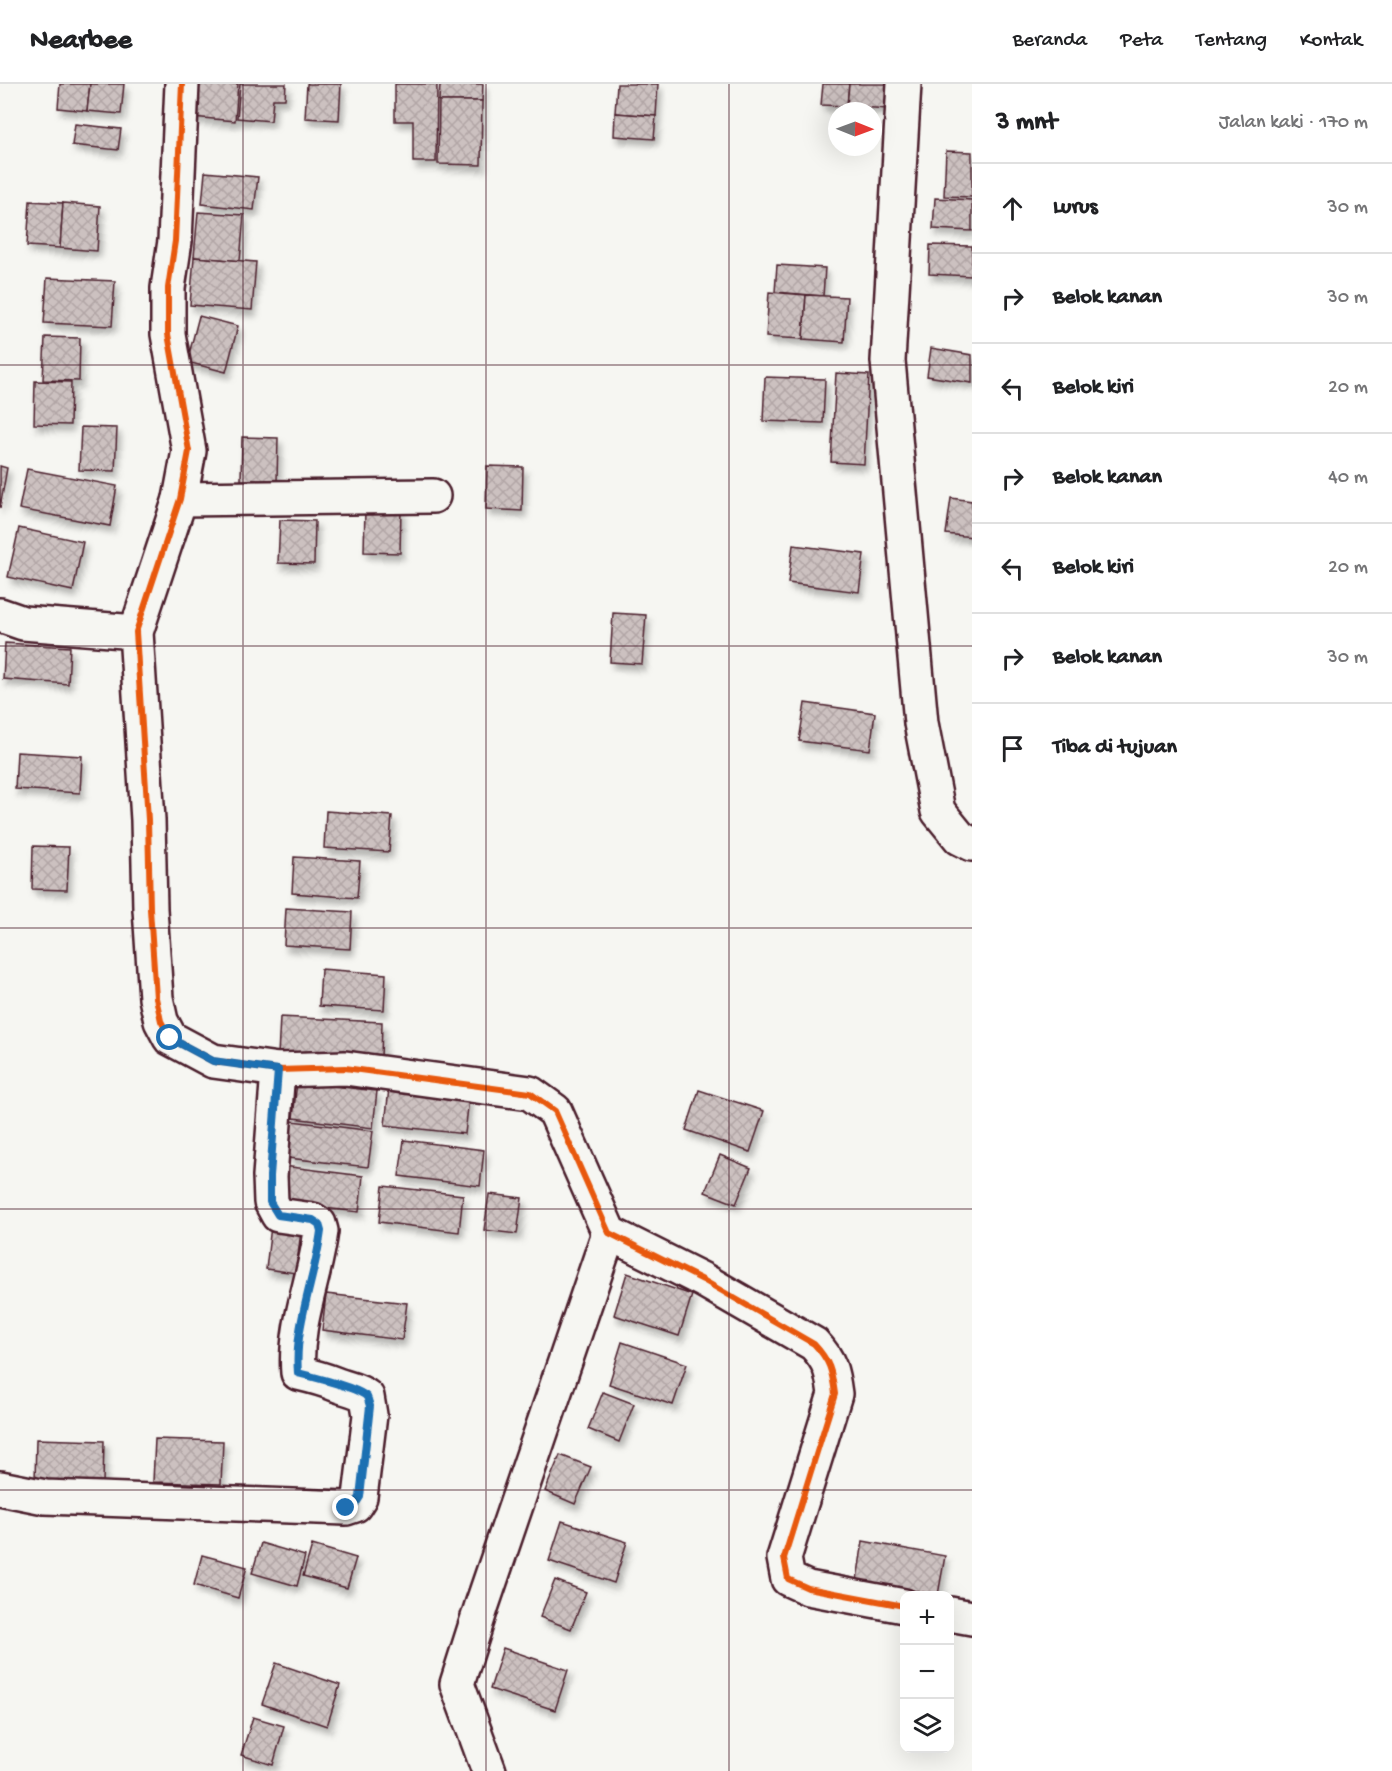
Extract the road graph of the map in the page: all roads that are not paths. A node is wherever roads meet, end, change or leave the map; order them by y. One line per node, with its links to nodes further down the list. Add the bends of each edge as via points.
1 (182, 84): 4 (street, via 175,241 168,288 168,334 189,451)
2 (904, 84): 7 (street, via 888,361 921,723 938,811 960,838)
3 (432, 496): 4 (street)
4 (180, 499): 6 (street)
5 (0, 615): 6 (street, via 23,623)
6 (136, 632): 8 (street, via 150,909 161,1021 170,1038 213,1061)
7 (972, 844)
8 (278, 1070): 9 (street, via 345,1068 530,1094 555,1111); 10 (street, via 270,1202 278,1215 313,1220 321,1231 300,1326 298,1373 328,1380 367,1397 370,1415 360,1497 355,1505 346,1508 45,1497)
9 (609, 1233): 11 (street, via 713,1286 814,1344 826,1357 835,1394 784,1558 788,1579 808,1588); 14 (street, via 458,1684)
10 (0, 1488)
11 (900, 1605)
12 (954, 1615): 13 (street)
13 (972, 1618)
14 (489, 1771)

